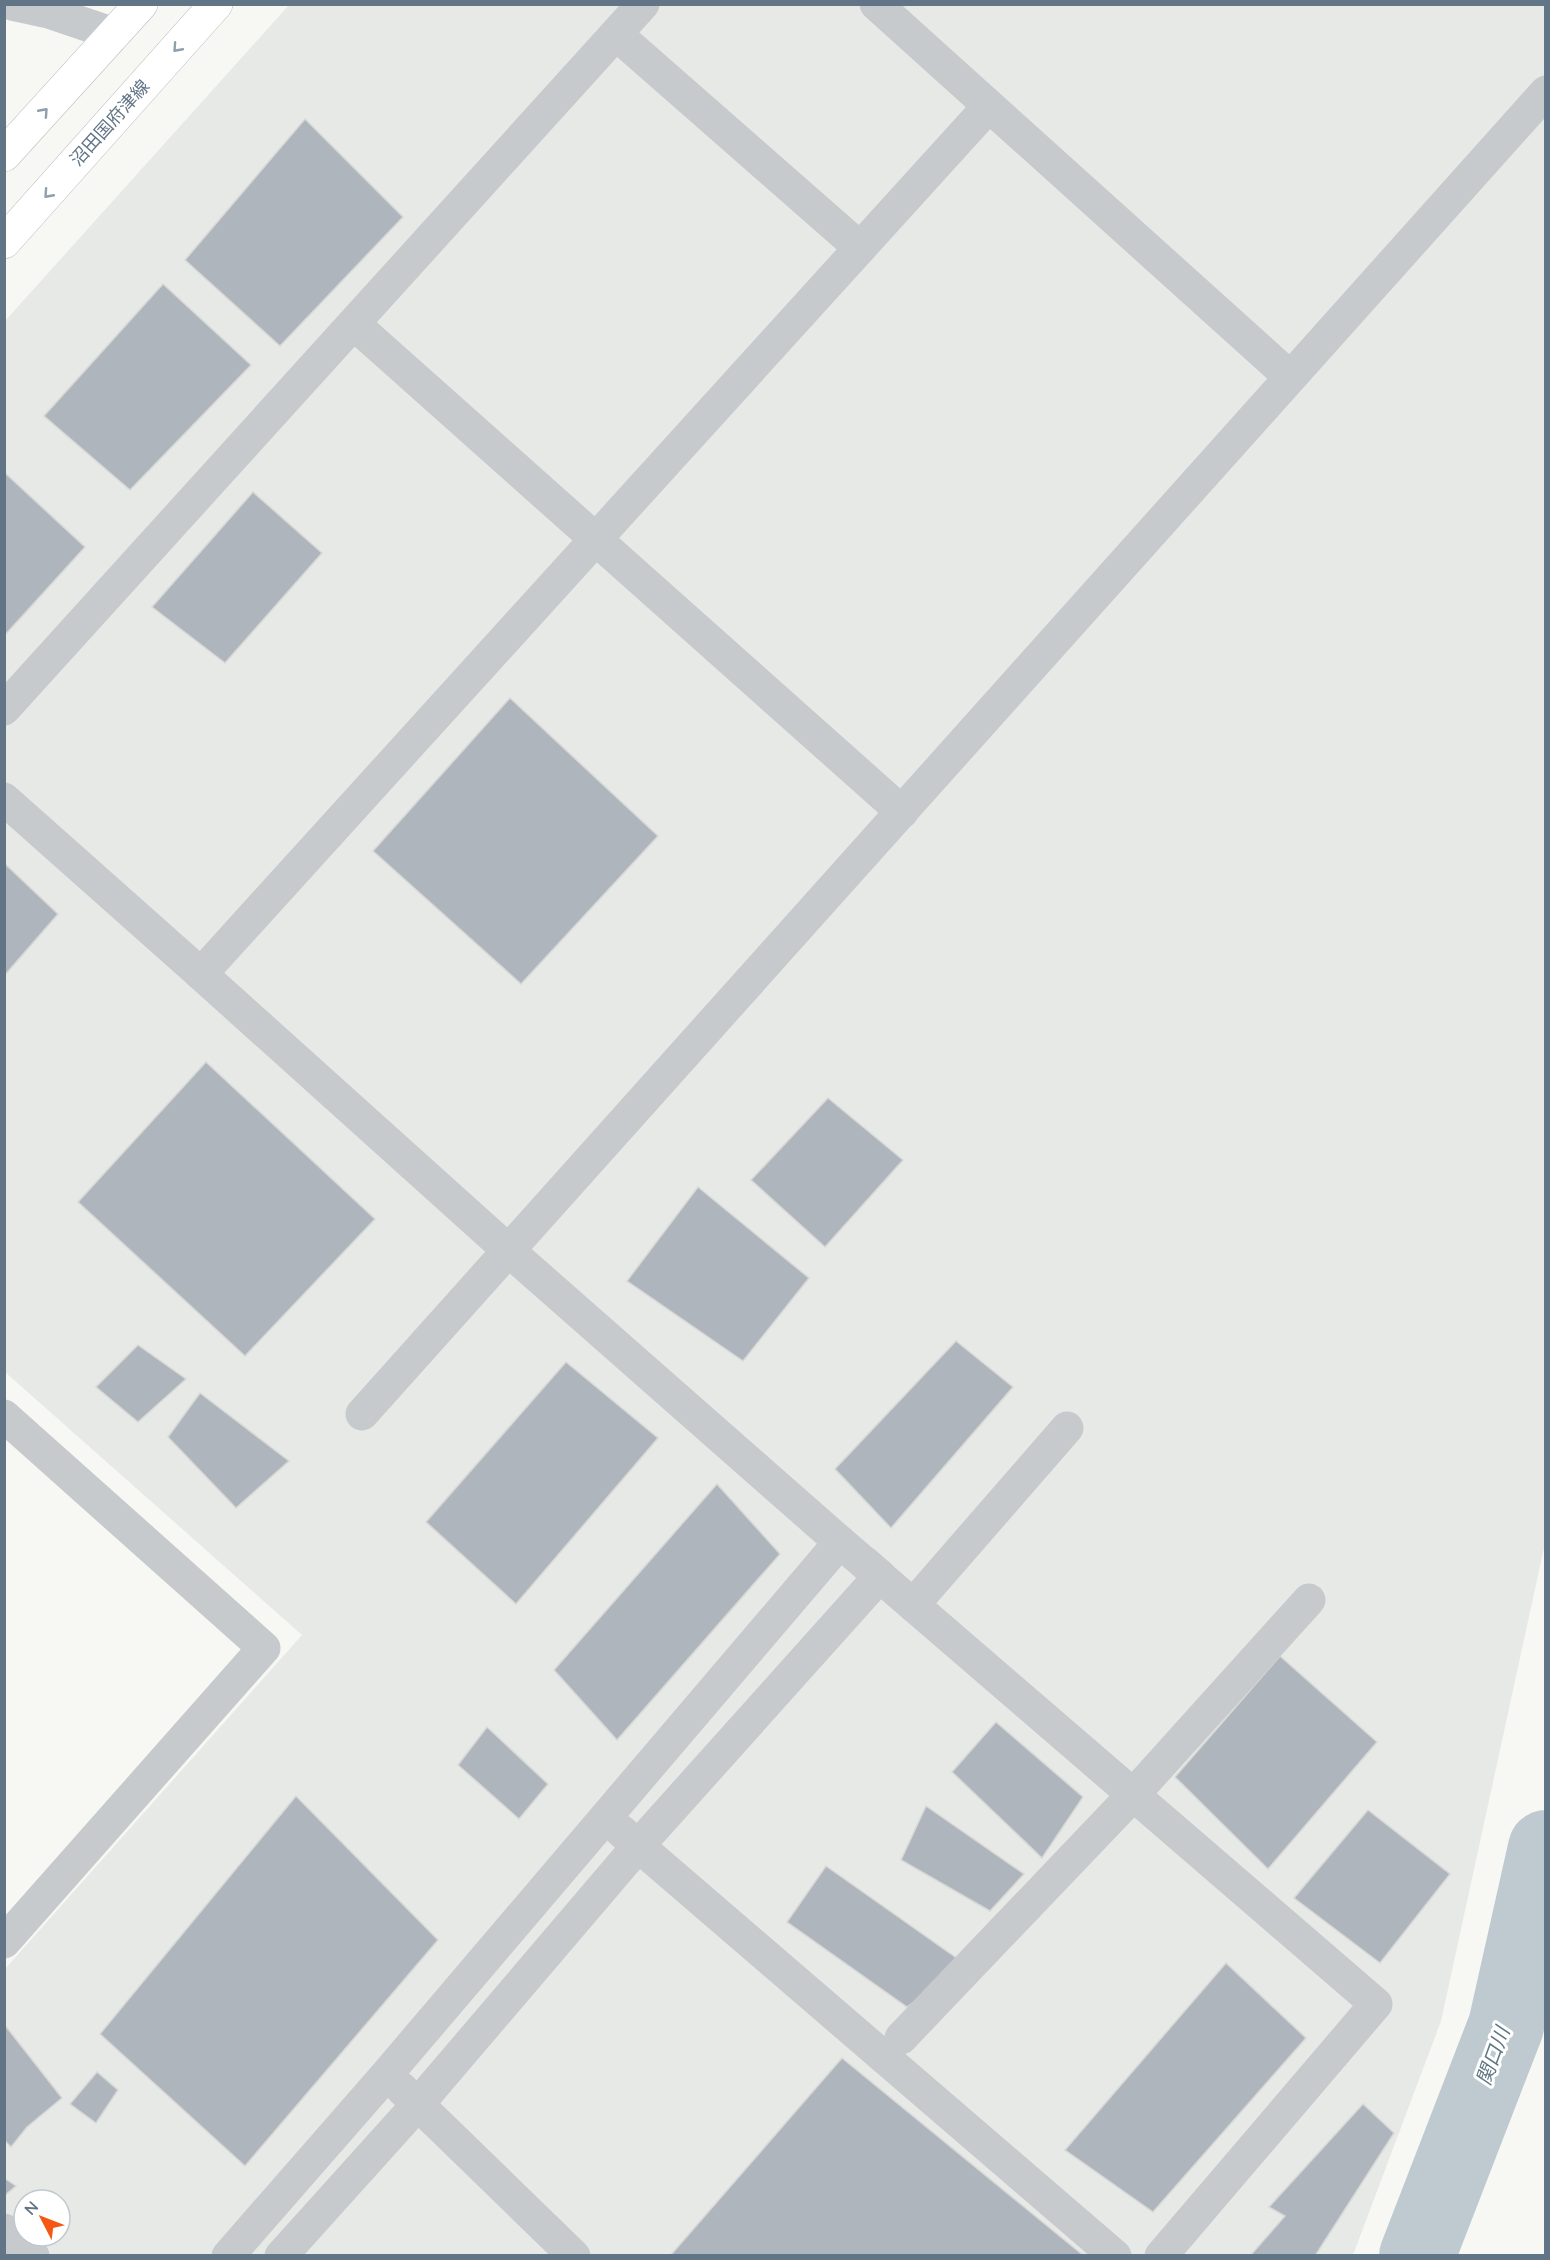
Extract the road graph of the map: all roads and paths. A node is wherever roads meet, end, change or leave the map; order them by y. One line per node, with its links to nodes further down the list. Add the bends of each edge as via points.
1 (12, 4): 6 (street)
2 (141, 4): 6 (main road)
3 (216, 4): 11 (main road, 沼田国府津線, one-way to 11)
4 (643, 4): 7 (street)
5 (876, 4): 9 (street)
6 (114, 34): 10 (main road, one-way to 6)
7 (616, 34): 12 (street); 13 (street)
8 (1545, 93): 14 (street)
9 (989, 106): 12 (street); 14 (street)
10 (4, 155)
11 (4, 242)
12 (860, 248): 15 (street)
13 (354, 324): 15 (street); 16 (street)
14 (1290, 377): 18 (street)
15 (595, 539): 18 (street); 19 (street)
16 (4, 709)
17 (4, 799): 19 (street)
18 (902, 812): 20 (street)
19 (201, 974): 20 (street)
20 (508, 1251): 21 (street); 22 (street)
21 (568, 1302): 25 (street); 26 (street)
22 (362, 1414)
23 (4, 1416): 32 (street, via 264,1648)
24 (1067, 1428): 28 (street)
25 (840, 1542): 26 (street); 30 (street)
26 (880, 1576): 28 (street); 31 (street)
27 (1309, 1600): 29 (street)
28 (913, 1605): 29 (street)
29 (1133, 1795): 33 (street); 42 (street, via 1376,2004)
30 (606, 1818): 31 (street); 34 (street)
31 (638, 1846): 35 (street); 41 (street)
32 (4, 1942)
33 (901, 2038)
34 (387, 2074): 35 (street); 38 (street)
35 (418, 2104): 39 (street); 40 (street)
36 (4, 2230): 37 (street)
37 (33, 2256)
38 (228, 2256)
39 (281, 2256)
40 (574, 2256)
41 (1114, 2256)
42 (1161, 2256)

